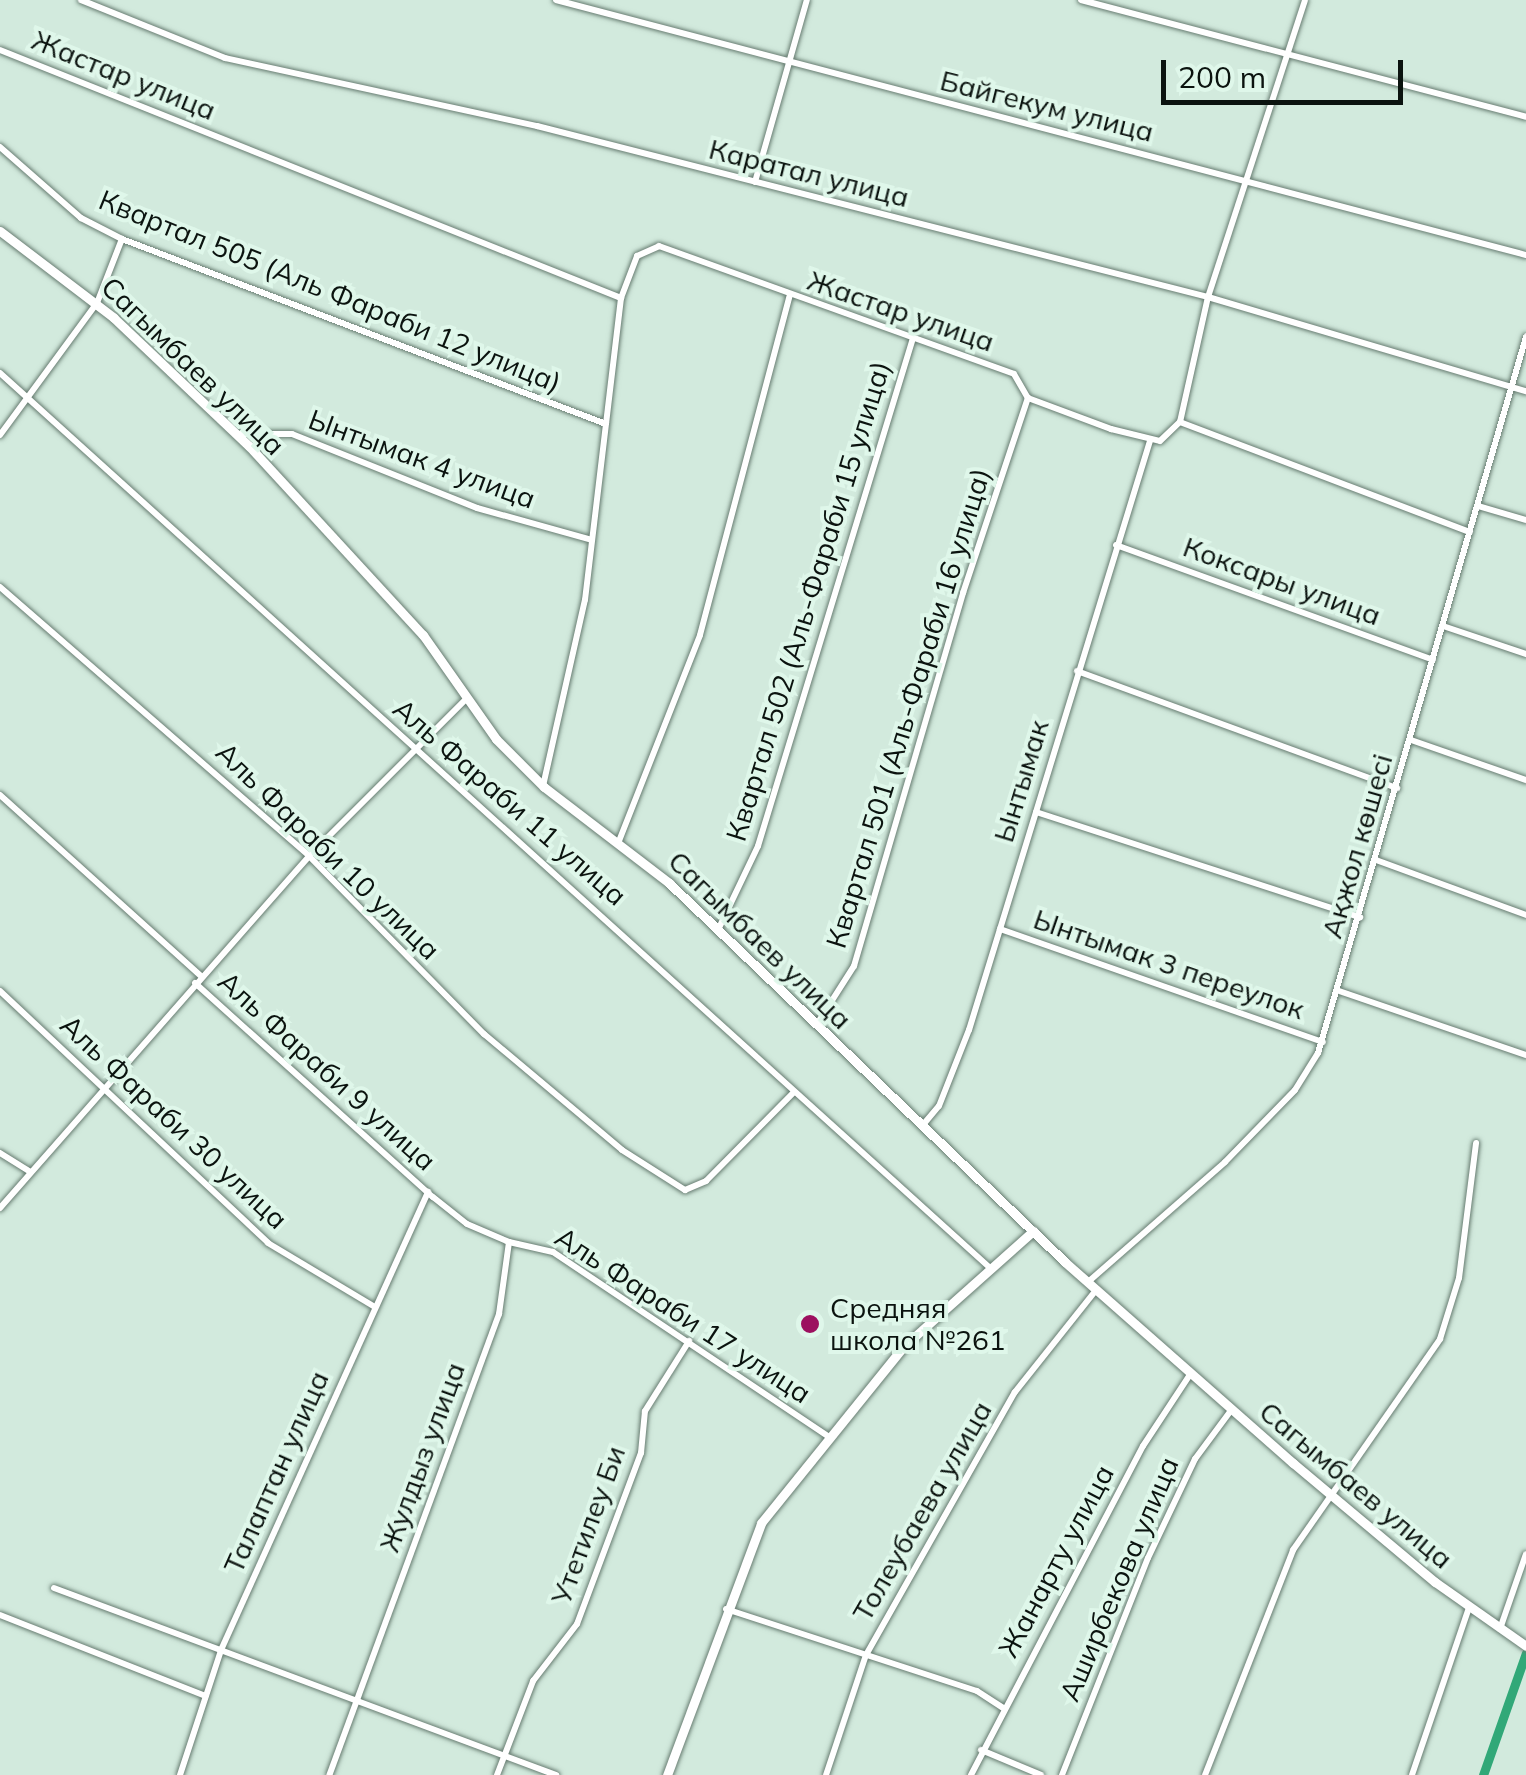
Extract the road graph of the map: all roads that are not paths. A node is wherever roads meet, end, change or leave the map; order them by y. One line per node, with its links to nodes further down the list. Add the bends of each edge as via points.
1 (82, 0): 12 (street, Каратал улица, via 225,58)
2 (556, 0): 8 (street, Байгекум улица)
3 (807, 0): 8 (street)
4 (1081, 0): 7 (street)
5 (1305, 0): 7 (street)
6 (0, 50): 17 (street, Жастар улица)
7 (1288, 52): 9 (street); 11 (street)
8 (789, 62): 11 (street, Байгекум улица); 12 (street)
9 (1526, 117)
10 (0, 147): 14 (street, Квартал 505 (Аль Фараби 12 улица), via 81,218)
11 (1246, 180): 15 (street, Байгекум улица); 18 (street)
12 (754, 182): 18 (street, Каратал улица)
13 (0, 231): 19 (street, Сагымбаев улица)
14 (122, 239): 19 (street); 28 (street, Квартал 505 (Аль Фараби 12 улица))
15 (1526, 255)
16 (789, 297): 17 (street, Жастар улица, via 659,246 637,256); 21 (street, Жастар улица); 50 (street, via 700,635)
17 (621, 298): 28 (street)
18 (1208, 298): 23 (street, Каратал улица); 27 (street)
19 (97, 304): 25 (street); 29 (street, Сагымбаев улица)
20 (1526, 337): 23 (street, Ақжол көшесі)
21 (913, 338): 26 (street, Жастар улица, via 1014,374); 56 (street, Квартал 502 (Аль-Фараби 15 улица), via 758,846)
22 (0, 372): 25 (street, Аль Фараби 11 улица)
23 (1512, 387): 24 (street, Каратал улица); 32 (street, Ақжол көшесі)
24 (1526, 390)
25 (29, 398): 30 (street); 44 (street, Аль Фараби 11 улица)
26 (1028, 398): 31 (street, Жастар улица); 60 (street, Квартал 501 (Аль-Фараби 16 улица), via 963,593 854,966)
27 (1180, 422): 31 (street, via 1168,438); 34 (street)
28 (606, 424): 35 (street)
29 (234, 434): 35 (street, Ынтымак 4 улица, via 292,434 478,508); 42 (street, Сагымбаев улица, via 422,635)
30 (0, 435)
31 (1150, 441): 36 (street, Ынтымак)
32 (1478, 506): 33 (street); 34 (street, Ақжол көшесі)
33 (1526, 520)
34 (1470, 532): 38 (street, Ақжол көшесі)
35 (592, 540): 46 (street)
36 (1116, 545): 40 (street, Коксары улица); 41 (street, Ынтымак)
37 (0, 587): 51 (street, Аль Фараби 10 улица)
38 (1443, 626): 39 (street); 40 (street, Ақжол көшесі)
39 (1526, 654)
40 (1434, 660): 43 (street, Ақжол көшесі)
41 (1078, 671): 47 (street); 49 (street, Ынтымак)
42 (466, 698): 44 (street); 46 (street, Сагымбаев улица, via 496,740)
43 (1410, 740): 45 (street); 47 (street, Ақжол көшесі)
44 (414, 746): 51 (street); 64 (street, Аль Фараби 11 улица)
45 (1526, 780)
46 (544, 786): 50 (street, Сагымбаев улица)
47 (1396, 788): 52 (street, Ақжол көшесі)
48 (0, 795): 57 (street, Аль Фараби 9 улица)
49 (1036, 812): 54 (street); 55 (street, Ынтымак)
50 (619, 842): 56 (street, Сагымбаев улица)
51 (309, 856): 57 (street); 64 (street, Аль Фараби 10 улица, via 484,1034 622,1150 685,1190 695,1188)
52 (1376, 860): 53 (street); 54 (street, Ақжол көшесі)
53 (1526, 915)
54 (1360, 917): 59 (street, Ақжол көшесі)
55 (1000, 929): 61 (street, Ынтымак 3 переулок); 65 (street, Ынтымак, via 950,1082)
56 (718, 930): 60 (street, Сагымбаев улица)
57 (198, 979): 63 (street); 69 (street, Аль Фараби 9 улица)
58 (0, 991): 63 (street, Аль Фараби 30 улица)
59 (1339, 991): 61 (street, Ақжол көшесі); 62 (street, Ынтымак 3 переулок)
60 (817, 1024): 65 (street, Сагымбаев улица)
61 (1323, 1042): 74 (street, Ақжол көшесі, via 1295,1090)
62 (1526, 1056)
63 (106, 1085): 68 (street); 75 (street, Аль Фараби 30 улица, via 268,1244)
64 (794, 1092): 73 (street, Аль Фараби 11 улица)
65 (921, 1128): 71 (street, Сагымбаев улица)
66 (1476, 1144): 80 (street, via 1459,1278 1440,1339)
67 (0, 1153): 68 (street)
68 (30, 1172): 70 (street)
69 (428, 1192): 72 (street, via 467,1224); 75 (street, Талаптан улица)
70 (0, 1208)
71 (1033, 1232): 73 (street); 74 (street, Сагымбаев улица)
72 (510, 1242): 76 (street, Аль Фараби 17 улица, via 553,1252); 91 (street, Жулдыз улица, via 499,1314)
73 (989, 1267): 79 (street, via 917,1333)
74 (1092, 1286): 77 (street, Сагымбаев улица); 89 (street, Толеубаева улица, via 1015,1392)
75 (375, 1306): 88 (street, Талаптан улица)
76 (689, 1341): 79 (street, Аль Фараби 17 улица); 94 (street, Утетилеу Би, via 645,1411 641,1453 577,1624 534,1681)
77 (1191, 1373): 78 (street, Сагымбаев улица); 92 (street, Жанарту улица, via 1143,1446)
78 (1232, 1409): 80 (street, Сагымбаев улица); 103 (street, Аширбекова улица, via 1195,1459 1148,1558)
79 (828, 1436): 84 (street, via 760,1522)
80 (1332, 1496): 83 (street, Сагымбаев улица); 104 (street, via 1293,1550)
81 (1526, 1554): 86 (street)
82 (54, 1588): 88 (street)
83 (1469, 1608): 86 (street, Сагымбаев улица); 105 (street)
84 (725, 1609): 89 (street); 99 (street)
85 (0, 1615): 90 (street)
86 (1500, 1630): 87 (street, Сагымбаев улица)
87 (1525, 1646)
88 (222, 1650): 90 (street, Талаптан улица); 91 (street)
89 (866, 1655): 92 (street, via 977,1691); 100 (street, Толеубаева улица)
90 (206, 1696): 95 (street, Талаптан улица)
91 (356, 1701): 94 (street); 96 (street, Жулдыз улица)
92 (1003, 1708): 93 (street, Жанарту улица)
93 (981, 1750): 101 (street, Жанарту улица); 102 (street)
94 (504, 1755): 97 (street, Утетилеу Би); 98 (street)
95 (180, 1775)
96 (329, 1775)
97 (497, 1775)
98 (556, 1775)
99 (667, 1775)
100 (826, 1775)
101 (971, 1775)
102 (1041, 1775)
103 (1062, 1775)
104 (1205, 1775)
105 (1412, 1775)

